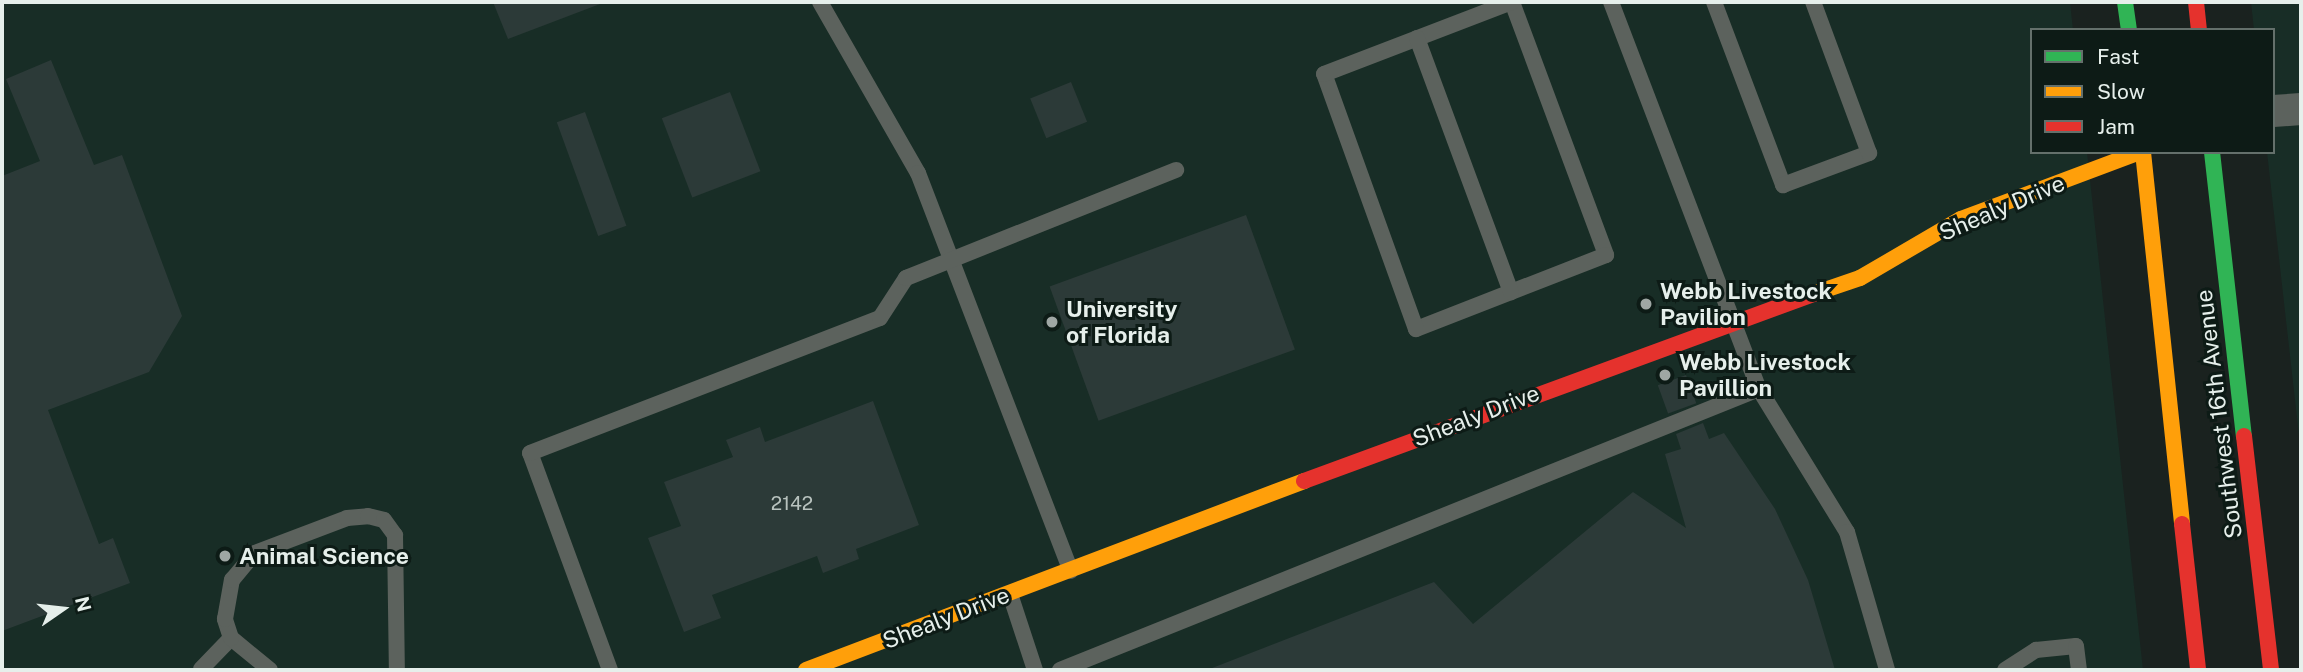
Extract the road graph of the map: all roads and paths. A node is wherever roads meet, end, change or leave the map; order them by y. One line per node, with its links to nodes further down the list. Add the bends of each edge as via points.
1 (820, 2): 17 (lane, via 918,173)
2 (1512, 2): 10 (lane); 18 (lane, via 1606,255)
3 (1611, 2): 19 (lane)
4 (1714, 2): 5 (lane, via 1783,185 1869,153)
5 (1813, 2)
6 (2125, 2): 8 (street)
7 (2196, 2): 9 (street)
8 (2129, 28)
9 (2199, 28)
10 (1417, 38): 18 (lane); 18 (lane, via 1324,74 1416,329)
11 (2301, 109): 12 (street)
12 (2275, 111)
13 (2137, 154): 19 (street, Shealy Drive, via 1961,219 1860,278)
14 (2142, 154): 34 (street, Southwest 16th Avenue)
15 (2213, 154): 35 (street, Southwest 16th Avenue)
16 (1176, 170): 17 (lane)
17 (951, 258): 21 (lane); 27 (lane, via 906,278 880,318 530,453)
18 (1511, 292)
19 (1733, 320): 20 (lane); 21 (street, Shealy Drive)
20 (1759, 389): 30 (lane); 31 (lane, via 1847,532)
21 (1071, 571): 22 (street, Shealy Drive)
22 (1010, 594): 28 (street, Shealy Drive); 29 (lane)
23 (232, 638): 24 (lane); 25 (lane); 26 (lane, via 228,596 244,561 347,518 368,516 384,520 395,535)
24 (201, 669)
25 (270, 670)
26 (397, 670)
27 (610, 670)
28 (806, 670)
29 (1035, 670)
30 (1060, 670)
31 (1887, 670)
32 (2006, 670): 33 (lane, via 2036,650 2076,646)
33 (2079, 670)
34 (2198, 670)
35 (2271, 670)

